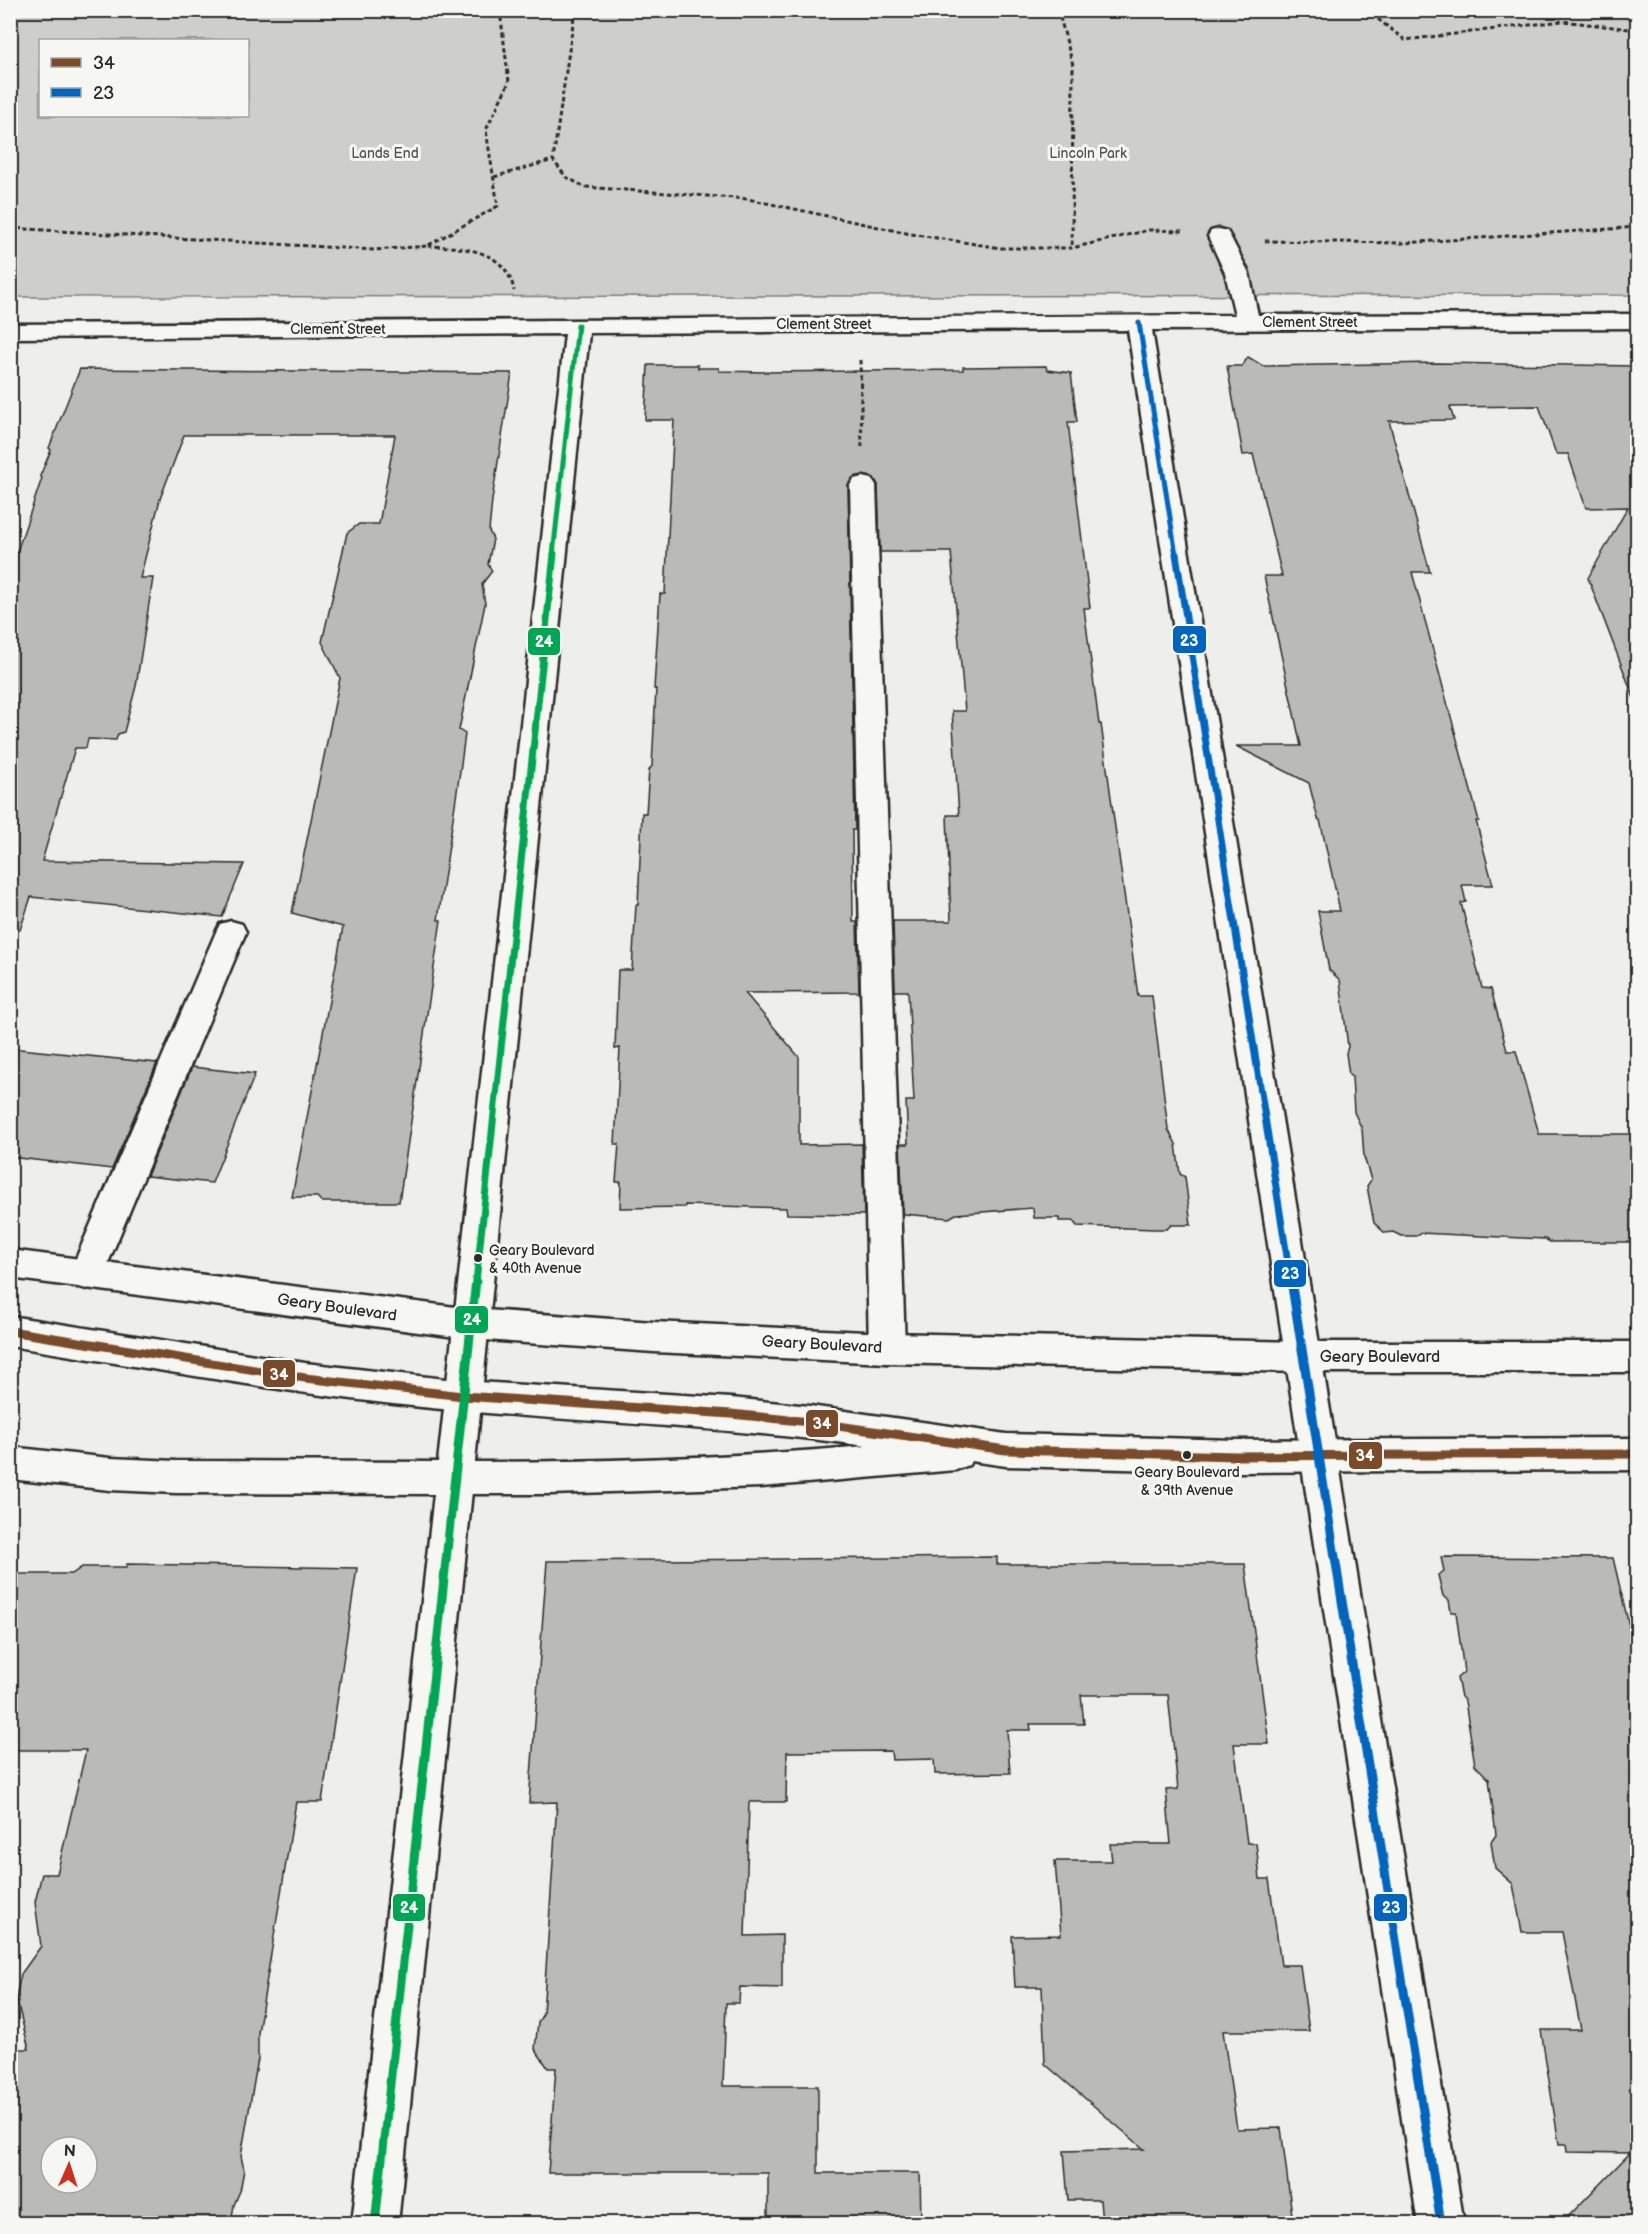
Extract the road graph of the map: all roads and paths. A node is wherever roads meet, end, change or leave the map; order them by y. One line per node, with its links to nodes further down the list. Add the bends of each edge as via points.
1 (506, 10): 7 (path, via 501,19 509,82 486,130)
2 (575, 10): 6 (path)
3 (1058, 10): 12 (path, via 1073,65)
4 (1366, 10): 5 (path, via 1405,40 1562,21)
5 (1638, 30)
6 (553, 160): 7 (path); 12 (path, via 568,180 585,187 748,199 957,243 1001,248)
7 (494, 177): 11 (path, via 498,206)
8 (1638, 227): 10 (path, via 1321,245)
9 (10, 228): 11 (path, via 375,250)
10 (1219, 236): 12 (path, via 1149,230); 15 (street, via 1237,273)
11 (427, 246): 13 (path, via 473,247 491,256 512,277)
12 (1072, 248)
13 (514, 297)
14 (1638, 321): 15 (street, Clement Street)
15 (1248, 322): 16 (street, Clement Street)
16 (1138, 323): 17 (street, Clement Street); 27 (street)
17 (860, 324): 18 (street, Clement Street); 20 (path)
18 (578, 325): 19 (street, Clement Street); 24 (street)
19 (12, 336)
20 (863, 485): 26 (street)
21 (231, 932): 23 (street)
22 (10, 1264): 23 (street, Geary Boulevard)
23 (86, 1275): 24 (street, Geary Boulevard)
24 (471, 1324): 26 (street, Geary Boulevard); 29 (street)
25 (10, 1331): 29 (street, via 305,1378)
26 (887, 1348): 27 (street, Geary Boulevard)
27 (1303, 1357): 28 (street, Geary Boulevard); 32 (street)
28 (1638, 1357)
29 (463, 1396): 30 (street, via 788,1420); 34 (street)
30 (1006, 1450): 32 (street); 34 (street, via 761,1471)
31 (1638, 1454): 32 (street)
32 (1318, 1456): 36 (street)
33 (10, 1463): 34 (street, via 176,1477)
34 (454, 1478): 35 (street)
35 (375, 2223)
36 (1441, 2223)

